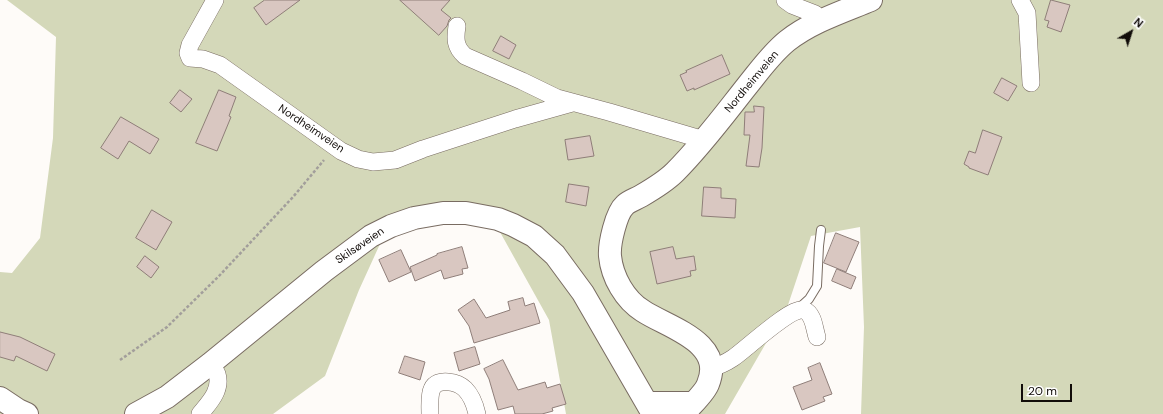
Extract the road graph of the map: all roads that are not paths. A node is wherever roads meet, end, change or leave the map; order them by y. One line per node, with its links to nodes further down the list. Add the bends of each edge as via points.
1 (215, 0): 8 (street, Nordheimveien, via 190,45 190,58 220,65 335,147 358,159 373,162 395,160 515,119)
2 (784, 0): 5 (street)
3 (871, 0): 5 (main road, Nordheimveien)
4 (1020, 0): 7 (street, via 1027,13)
5 (816, 13): 9 (main road, Nordheimveien, via 770,57)
6 (456, 26): 8 (street, Nordheimveien, via 458,50 465,56)
7 (1031, 83)
8 (572, 103): 9 (street, Nordheimveien)
9 (704, 140): 14 (main road, Nordheimveien, via 675,172 655,188 624,205 616,221 610,256 614,273 629,299 642,311 683,332 704,348)
10 (821, 230): 11 (lane, via 818,286)
11 (798, 310): 12 (street, via 804,310 811,315); 14 (street, via 778,322 733,358)
12 (817, 337)
13 (210, 364): 17 (main road, Skilsøveien, via 371,236 414,218 443,213 466,213 498,219 513,225 534,236 555,255 583,293); 19 (main road, Skilsøveien, via 167,397); 20 (street, via 218,376 216,391)
14 (711, 368): 16 (main road, via 708,384)
15 (0, 398): 18 (main road)
16 (688, 408): 17 (main road)
17 (650, 409)
18 (26, 414)
19 (136, 414)
20 (200, 414)
21 (430, 414): 22 (street, via 431,389 442,381 464,387 472,397)
22 (477, 414)

